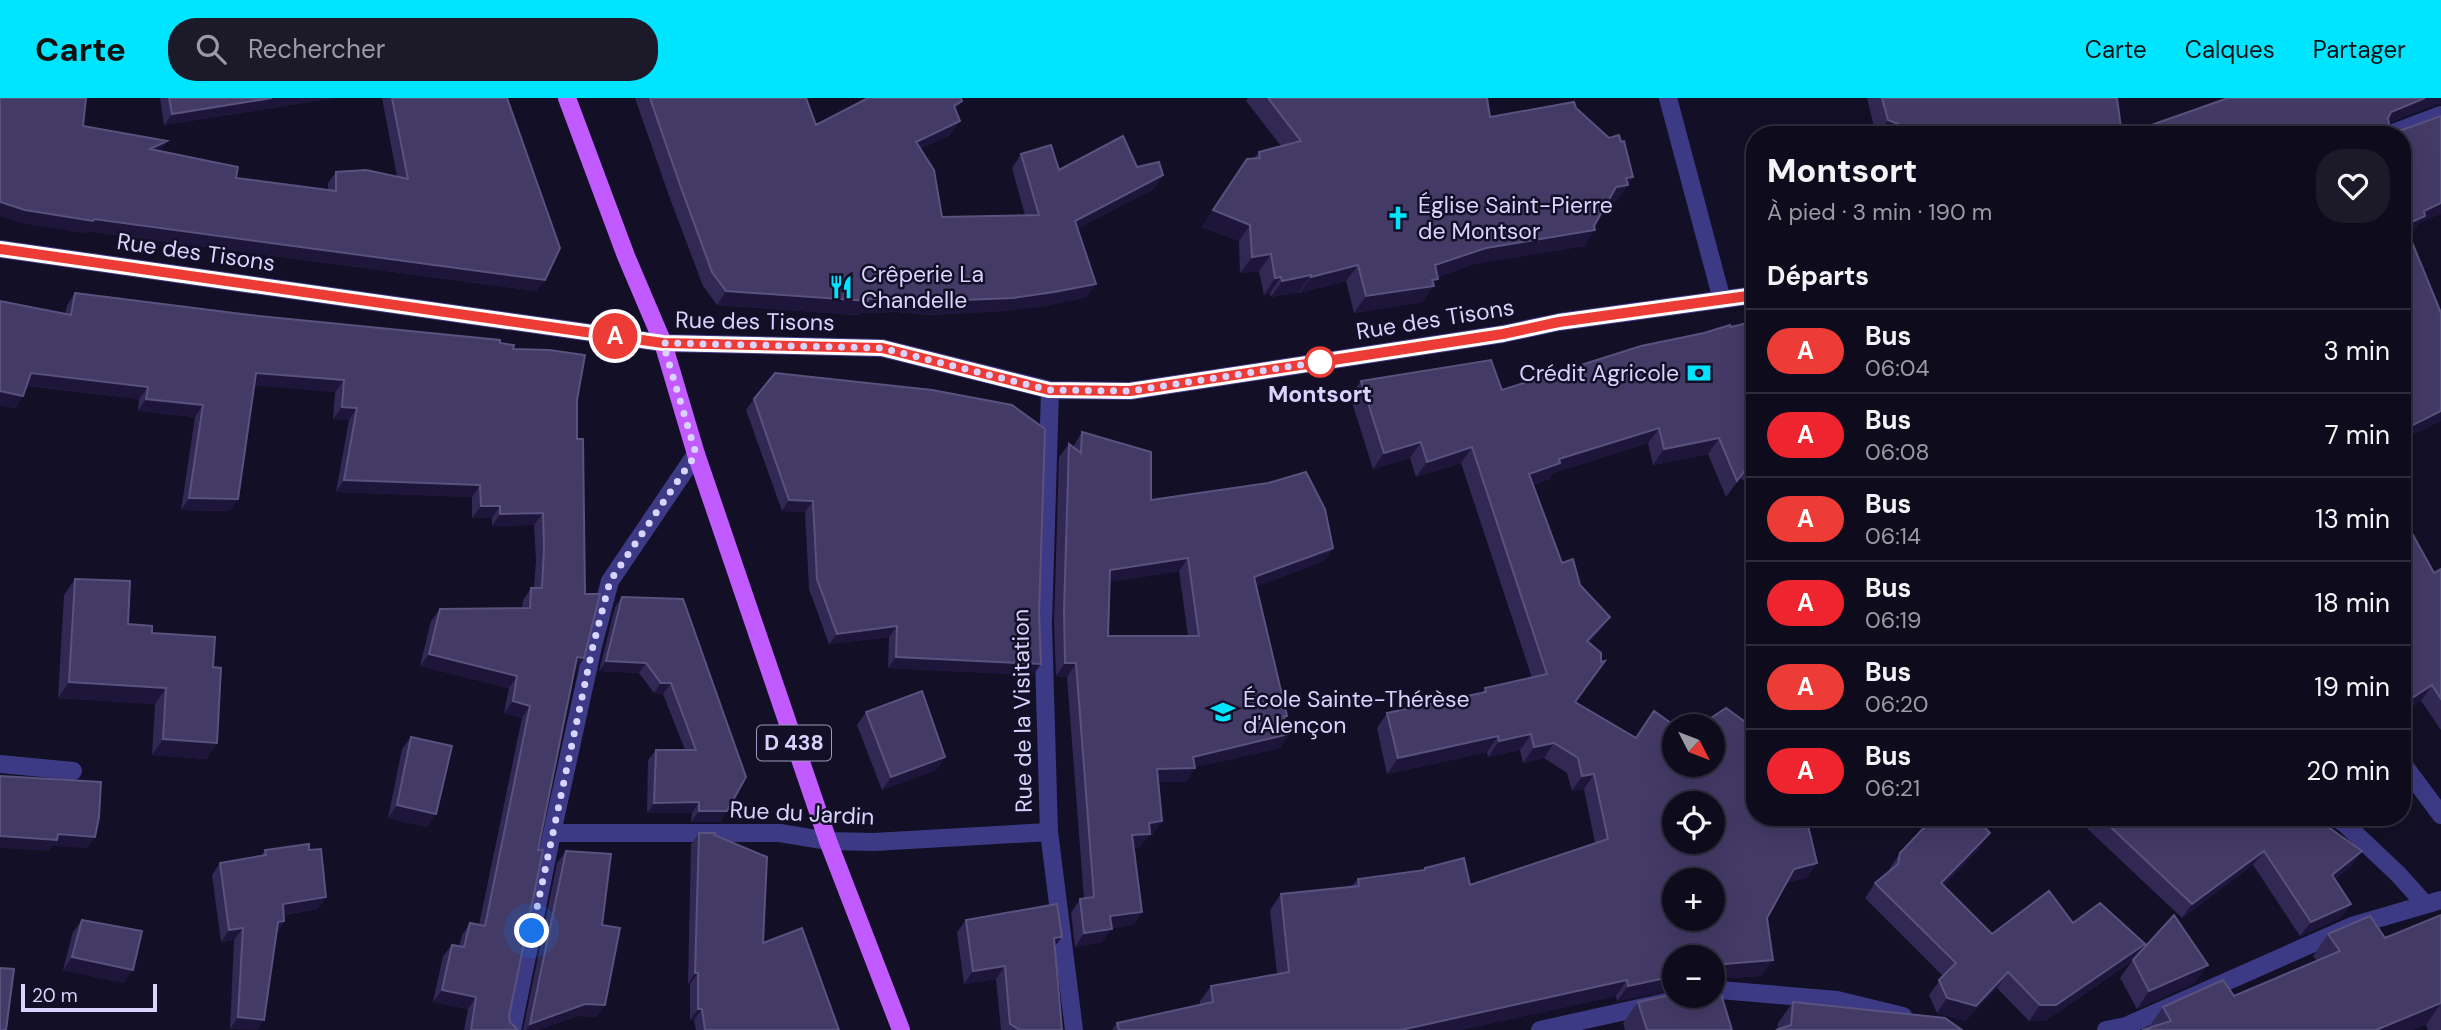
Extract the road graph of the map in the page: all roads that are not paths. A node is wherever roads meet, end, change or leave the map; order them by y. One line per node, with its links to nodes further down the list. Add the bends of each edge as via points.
1 (567, 98): 8 (main road, D 438)
2 (1668, 98): 7 (street)
3 (2441, 115): 4 (street)
4 (2411, 126)
5 (0, 249): 8 (street, Rue des Tisons)
6 (1746, 296): 7 (street, Rue des Tisons)
7 (1722, 300): 9 (street, Rue des Tisons, via 1130,391)
8 (663, 343): 9 (street, Rue des Tisons, via 882,348); 10 (main road, D 438)
9 (1049, 390): 16 (street, Rue de la Visitation, via 1043,624)
10 (696, 454): 17 (street, via 610,581); 18 (main road, D 438)
11 (0, 764): 12 (street)
12 (73, 771)
13 (2411, 775): 14 (street)
14 (2441, 815)
15 (2347, 826): 19 (street)
16 (1049, 832): 18 (street, Rue du Jardin); 26 (street, Rue de la Visitation)
17 (552, 833): 18 (street, Rue du Jardin, via 780,833); 24 (street)
18 (828, 841): 25 (main road, D 438)
19 (2432, 902): 28 (street, via 2352,926 2126,1026)
20 (1725, 990): 22 (street, via 1837,1000)
21 (1662, 1004): 23 (street)
22 (1918, 1020)
23 (1566, 1027): 27 (street)
24 (512, 1030)
25 (901, 1030)
26 (1074, 1030)
27 (1540, 1030)
28 (2106, 1030)

